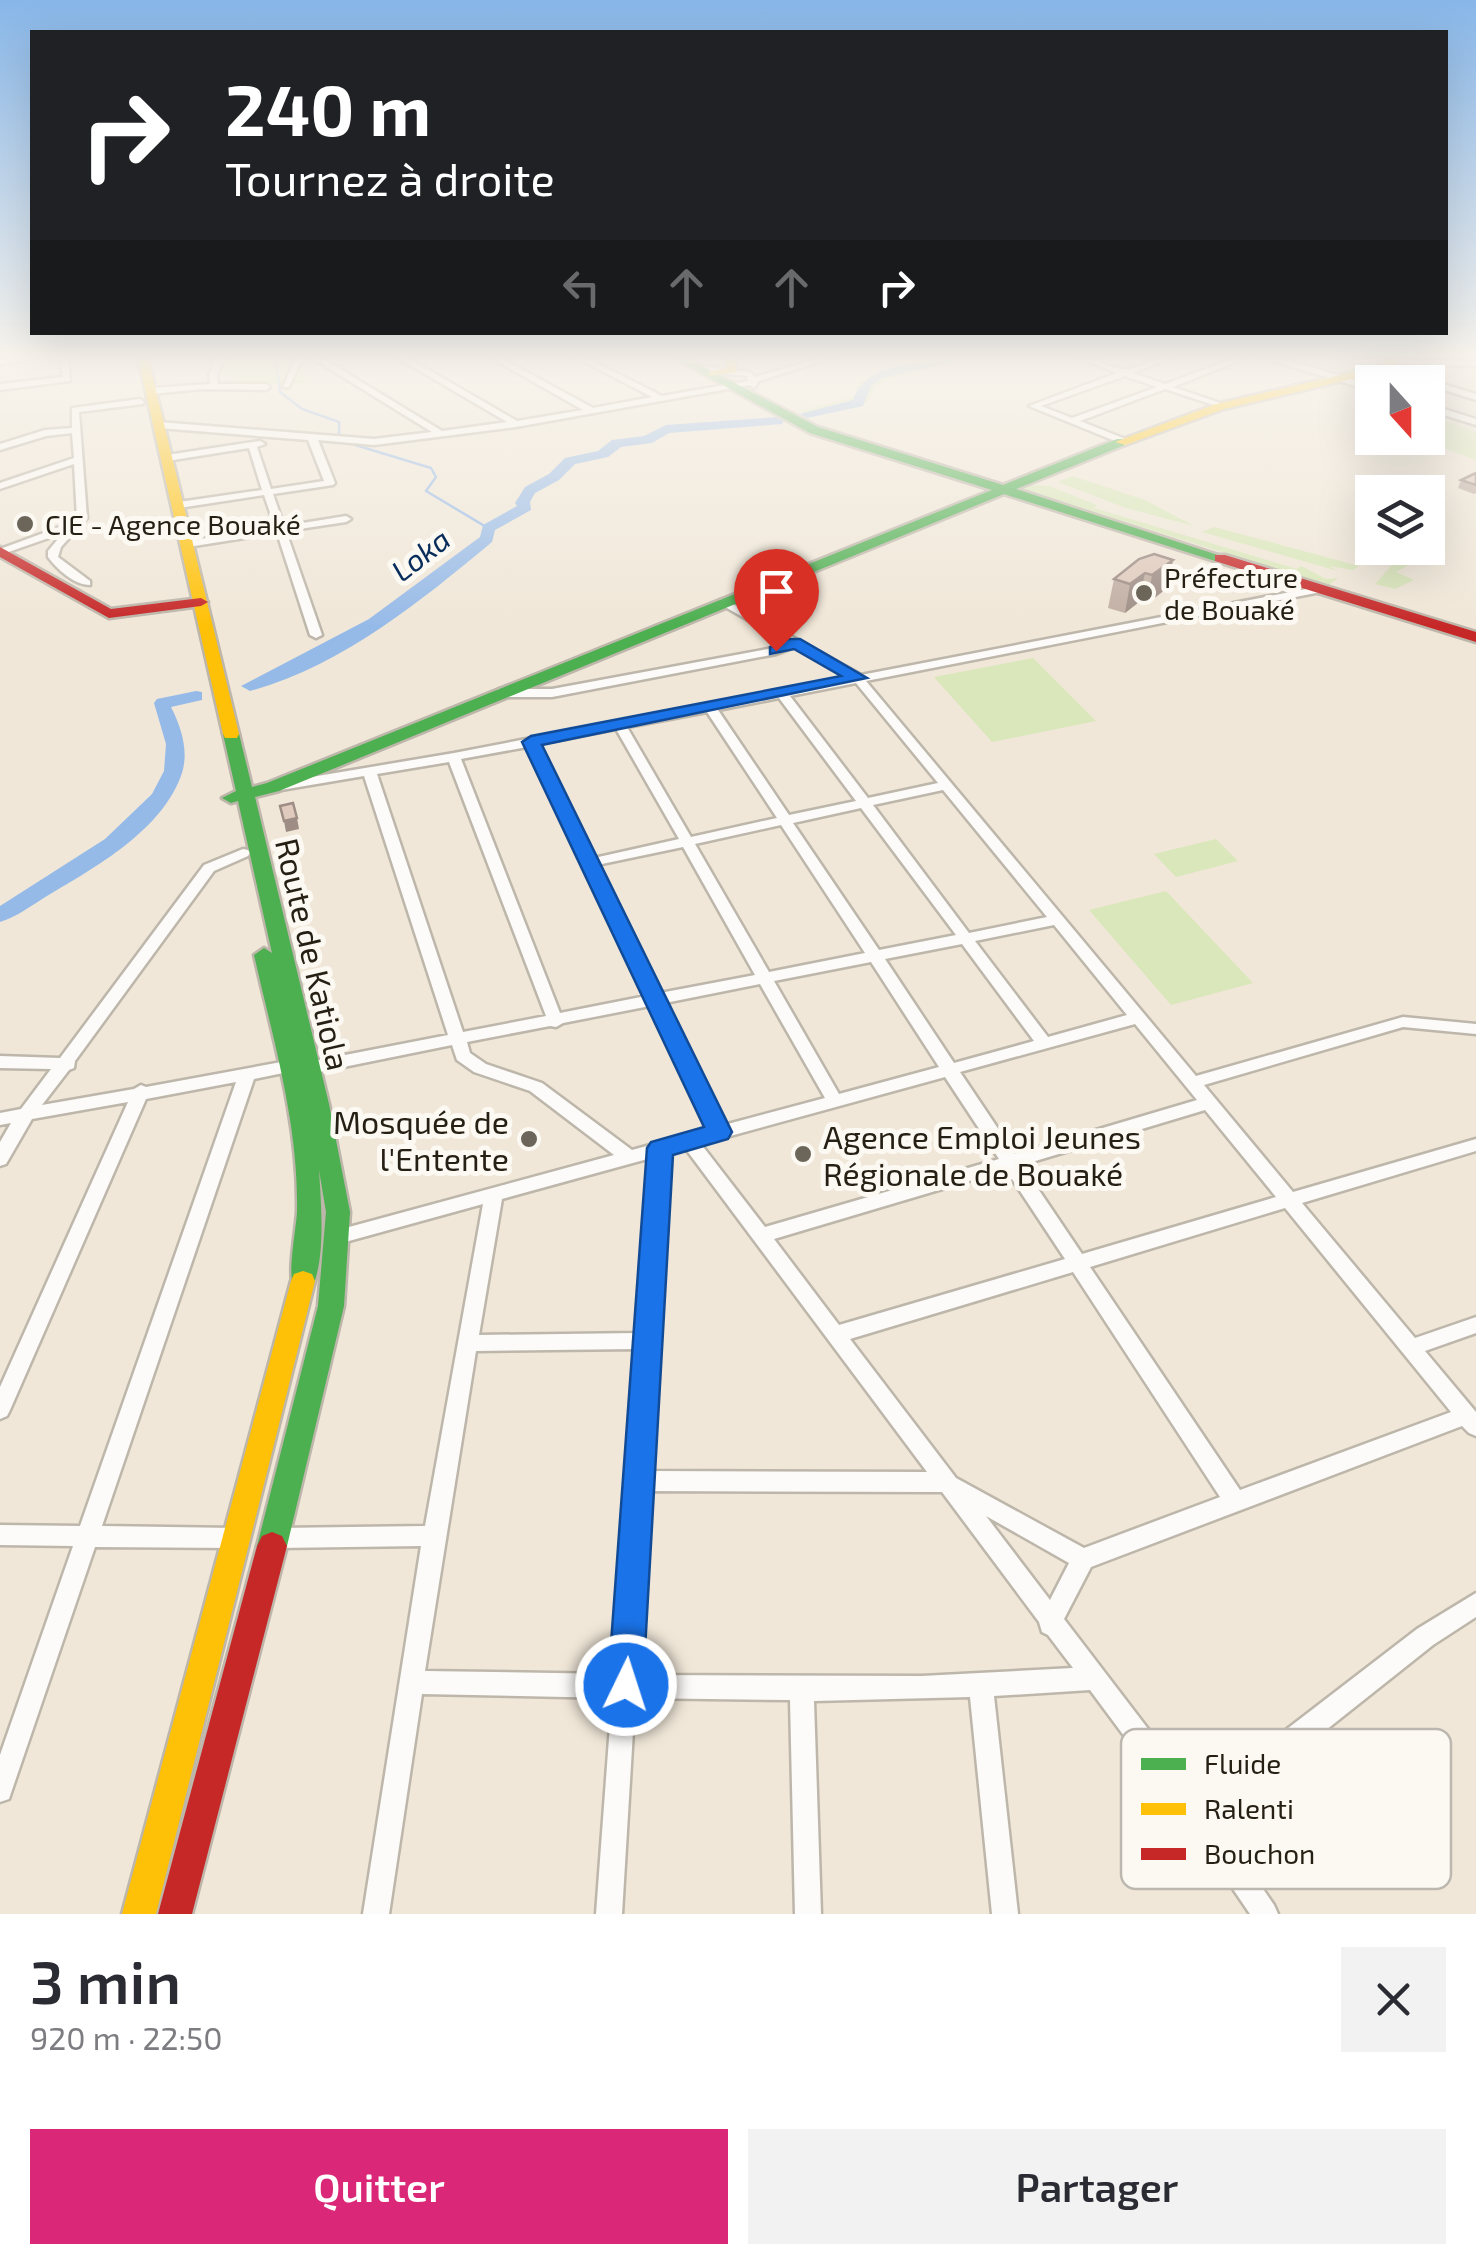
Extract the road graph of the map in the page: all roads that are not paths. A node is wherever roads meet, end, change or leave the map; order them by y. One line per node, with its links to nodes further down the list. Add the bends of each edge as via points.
1 (78, 447): 10 (street)
2 (158, 447): 23 (main road, Route de Katiola)
3 (164, 447): 9 (main road, Route de Katiola)
4 (237, 447): 9 (street)
5 (253, 447): 13 (street)
6 (316, 447): 13 (street, via 330,482)
7 (865, 447): 12 (main road)
8 (1111, 447): 12 (main road)
9 (167, 458): 14 (main road, Route de Katiola)
10 (78, 460): 11 (street); 16 (street)
11 (0, 486)
12 (998, 489): 21 (main road); 22 (main road)
13 (268, 492): 14 (street); 17 (street)
14 (179, 505): 18 (main road, Route de Katiola)
15 (346, 519): 17 (street)
16 (77, 524): 19 (street); 20 (street, via 55,542 53,555 57,566)
17 (280, 529): 18 (street); 24 (street)
18 (188, 544): 23 (main road, Route de Katiola)
19 (0, 551): 23 (main road, via 109,614)
20 (86, 583)
21 (1322, 589): 25 (main road); 27 (street)
22 (724, 602): 26 (street); 28 (main road)
23 (195, 603): 37 (main road, Route de Katiola)
24 (316, 634)
25 (1476, 637)
26 (794, 642): 27 (street); 28 (street, via 776,651 574,689)
27 (858, 678): 29 (street); 35 (street)
28 (495, 692): 36 (main road)
29 (782, 693): 30 (street); 38 (street)
30 (710, 707): 31 (street); 39 (street)
31 (620, 725): 32 (street); 40 (street)
32 (531, 742): 33 (street); 42 (street)
33 (454, 757): 34 (street); 49 (street)
34 (370, 773): 36 (street); 51 (street)
35 (946, 786): 38 (street); 43 (street)
36 (272, 787): 37 (main road)
37 (239, 796): 41 (main road, Route de Katiola); 56 (main road, Route de Katiola)
38 (865, 803): 39 (street); 44 (street)
39 (785, 820): 40 (street); 45 (street)
40 (687, 842): 42 (street); 46 (street)
41 (243, 853): 54 (street, via 210,868); 55 (main road, Route de Katiola)
42 (590, 863): 47 (street)
43 (1057, 920): 44 (street); 48 (street)
44 (966, 939): 45 (street); 52 (street)
45 (876, 957): 46 (street); 57 (street)
46 (766, 978): 47 (street); 61 (street)
47 (656, 1000): 49 (street); 65 (street)
48 (1138, 1018): 52 (street); 59 (street)
49 (556, 1022): 51 (street)
50 (1476, 1029): 59 (street, via 1403,1022)
51 (455, 1042): 56 (street); 69 (street, via 469,1064 536,1087)
52 (1044, 1044): 57 (street)
53 (0, 1062): 54 (street)
54 (68, 1064): 63 (street)
55 (287, 1067): 58 (street); 90 (main road, Route de Katiola, via 311,1219 298,1310)
56 (309, 1068): 75 (main road, Route de Katiola, via 332,1171)
57 (950, 1069): 61 (street); 71 (street)
58 (247, 1074): 60 (street); 89 (street)
59 (1192, 1083): 62 (street)
60 (142, 1091): 63 (street); 82 (street)
61 (835, 1101): 65 (street)
62 (1209, 1104): 71 (street); 73 (street)
63 (32, 1110): 64 (street); 70 (street)
64 (0, 1118)
65 (719, 1132): 66 (street)
66 (689, 1140): 68 (street); 74 (street)
67 (1476, 1145): 73 (street)
68 (660, 1148): 69 (street); 79 (street)
69 (629, 1157): 72 (street)
70 (0, 1158)
71 (1011, 1162): 74 (street); 76 (street)
72 (494, 1195): 75 (street); 80 (street)
73 (1288, 1198): 76 (street); 81 (street)
74 (760, 1236): 78 (street)
75 (338, 1237): 91 (main road, Route de Katiola, via 332,1306)
76 (1076, 1261): 78 (street); 86 (street)
77 (1476, 1325): 81 (street)
78 (834, 1334): 85 (street)
79 (648, 1341): 80 (street); 84 (street)
80 (470, 1343): 88 (street)
81 (1411, 1348): 83 (street)
82 (0, 1410)
83 (1471, 1421): 86 (street)
84 (638, 1480): 85 (street); 97 (street)
85 (944, 1482): 92 (street); 94 (street)
86 (1235, 1501): 92 (street)
87 (0, 1535): 89 (street)
88 (434, 1536): 91 (street); 96 (street)
89 (87, 1537): 90 (street); 102 (street)
90 (239, 1538): 104 (main road, Route de Katiola)
91 (274, 1538): 105 (main road, Route de Katiola)
92 (1083, 1559): 94 (street)
93 (1476, 1604): 101 (street)
94 (1050, 1624): 95 (street)
95 (1091, 1678): 98 (street); 100 (street)
96 (412, 1682): 97 (street); 106 (street)
97 (626, 1685): 99 (street); 107 (street)
98 (981, 1688): 99 (street); 109 (street)
99 (802, 1690): 108 (street)
100 (1131, 1729)
101 (1307, 1729)
102 (0, 1790)
103 (1249, 1889): 110 (street)
104 (139, 1914)
105 (175, 1914)
106 (376, 1914)
107 (608, 1914)
108 (808, 1914)
109 (1005, 1914)
110 (1266, 1914)

